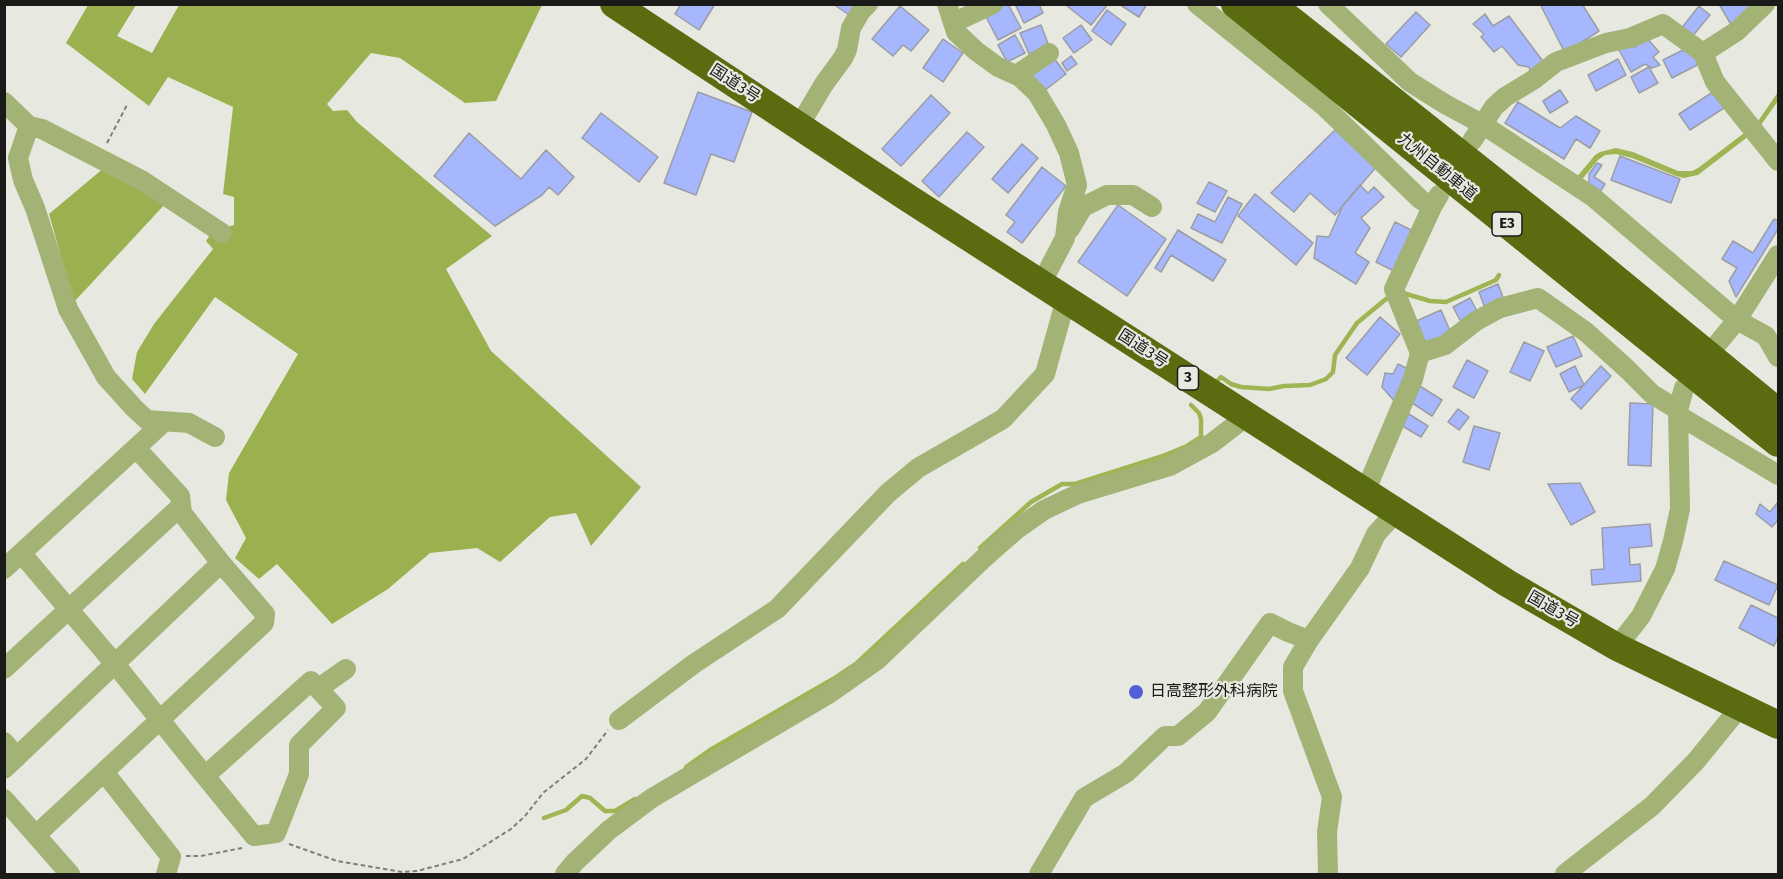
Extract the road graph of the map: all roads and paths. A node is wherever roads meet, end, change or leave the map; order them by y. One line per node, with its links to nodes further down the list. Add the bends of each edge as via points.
1 (614, 4): 16 (highway, 国道3号 / 3)
2 (868, 4): 16 (street, via 851,28 843,58)
3 (993, 4): 9 (street)
4 (1197, 4): 30 (street, via 1325,107 1420,200 1436,201 1396,295)
5 (1235, 4): 38 (highway, 九州自動車道 / E3)
6 (1270, 4): 34 (highway, 九州自動車道 / E3)
7 (1329, 4): 17 (street, via 1410,82 1445,104)
8 (1765, 4): 11 (street, via 1737,31)
9 (950, 14): 12 (street, via 956,32 976,51)
10 (1049, 53): 12 (street)
11 (1703, 53): 17 (street, via 1663,24 1606,43 1556,63 1505,97); 20 (street, via 1715,82)
12 (1016, 75): 24 (street, via 1037,93 1069,153 1077,185)
13 (4, 102): 15 (street)
14 (128, 103): 19 (path)
15 (29, 126): 18 (street); 19 (street)
16 (798, 126): 26 (highway, 国道3号 / 3)
17 (1477, 133): 28 (street, via 1593,197)
18 (18, 158): 21 (street); 36 (street, via 68,309 106,377 147,420)
19 (99, 158): 23 (street, via 143,181)
20 (1779, 161)
21 (4, 173)
22 (1152, 207): 24 (street, via 1133,195 1107,195 1083,207)
23 (222, 233)
24 (1064, 239): 26 (street)
25 (1779, 255): 28 (street)
26 (1041, 284): 27 (highway, 国道3号 / 3)
27 (1066, 299): 35 (highway, 国道3号 / 3); 56 (street, via 1045,374 1003,419 918,468 777,609 694,663)
28 (1737, 320): 29 (street); 31 (street, via 1766,336)
29 (1718, 343)
30 (1420, 353): 33 (street, via 1445,345 1500,308 1538,298 1586,332 1652,394); 41 (street, via 1413,379)
31 (1779, 357)
32 (1684, 388): 33 (street)
33 (1678, 412): 40 (street); 49 (street, via 1680,509 1673,541 1665,569 1646,607)
34 (1779, 412)
35 (1247, 416): 41 (highway, 国道3号 / 3); 67 (street, via 1212,443 1170,466 1078,494 1044,510 984,558 877,660 827,695 652,798 609,830)
36 (164, 422): 37 (street, via 189,423); 39 (street)
37 (214, 437)
38 (1779, 442)
39 (136, 448): 42 (street, via 180,496); 44 (street)
40 (1779, 475)
41 (1365, 492): 43 (highway, 国道3号 / 3)
42 (181, 506): 45 (street, via 182,513); 47 (street)
43 (1396, 512): 48 (street, via 1376,534 1360,568); 49 (highway, 国道3号 / 3)
44 (22, 554): 46 (street); 47 (street)
45 (220, 564): 50 (street); 55 (street, via 265,614 264,624)
46 (4, 569)
47 (69, 609): 50 (street); 51 (street)
48 (1309, 640): 68 (street, via 1270,622 1207,712 1178,736 1165,736 1126,773 1084,798); 69 (street, via 1293,668 1293,691 1332,797 1327,832)
49 (1617, 647): 54 (highway, 国道3号 / 3)
50 (115, 664): 55 (street); 58 (street)
51 (4, 669)
52 (346, 669): 53 (street)
53 (319, 688): 60 (street, via 311,681); 60 (street, via 336,708 299,745 299,774 276,833 254,836)
54 (1740, 707): 57 (highway, 国道3号 / 3); 70 (street, via 1652,806)
55 (160, 720): 59 (street); 60 (street)
56 (619, 720): 63 (path, via 586,759 543,793 511,829 463,859 417,872 402,872 337,861)
57 (1779, 725)
58 (9, 756)
59 (104, 772): 62 (street); 65 (street)
60 (206, 776)
61 (4, 799): 62 (street)
62 (36, 835): 66 (street)
63 (281, 841)
64 (246, 848): 65 (path)
65 (168, 866)
66 (70, 874)
67 (565, 874)
68 (1039, 874)
69 (1328, 874)
70 (1565, 874)

